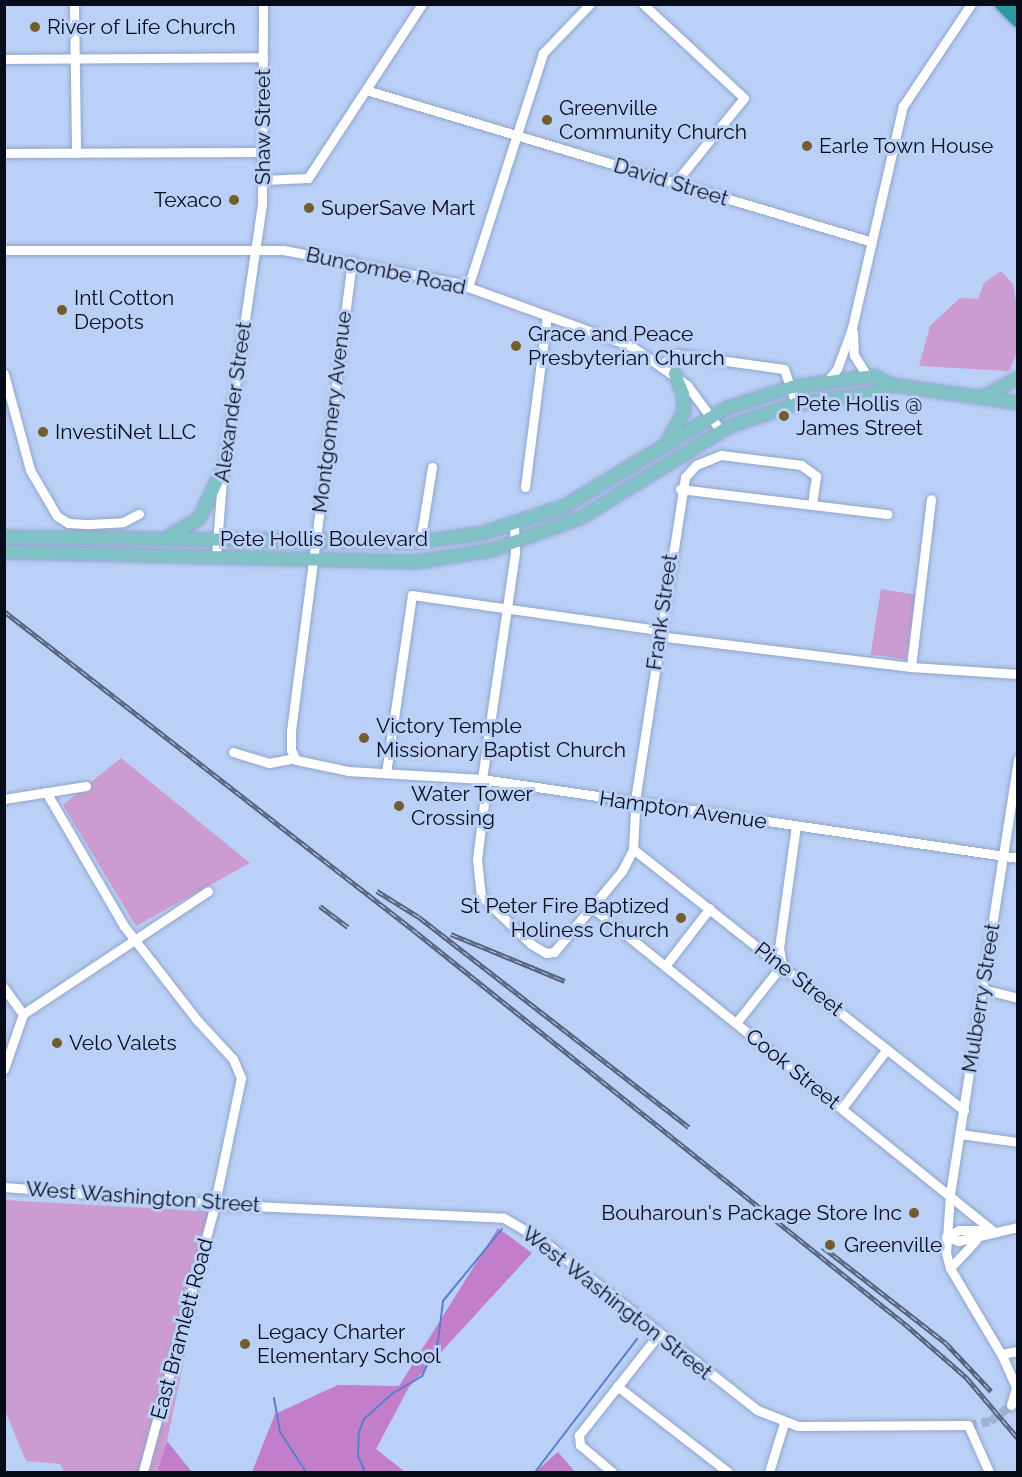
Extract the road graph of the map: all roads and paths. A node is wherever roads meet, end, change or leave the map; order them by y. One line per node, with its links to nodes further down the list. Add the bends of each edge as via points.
1 (74, 4): 10 (street)
2 (263, 4): 9 (street, Shaw Street)
3 (422, 4): 12 (street)
4 (590, 4): 13 (street, via 543,53)
5 (643, 4): 18 (street, via 744,98)
6 (971, 4): 19 (street, via 903,106)
7 (1002, 4): 8 (highway)
8 (1017, 20)
9 (263, 57): 10 (street); 14 (street, Shaw Street)
10 (74, 58): 11 (street); 16 (street)
11 (4, 59)
12 (366, 90): 13 (street, David Street); 17 (street, via 308,178)
13 (518, 136): 18 (street, David Street); 23 (street)
14 (264, 152): 16 (street); 17 (street, Shaw Street)
15 (4, 153): 16 (street)
16 (76, 153)
17 (264, 180): 20 (street, Shaw Street)
18 (675, 183): 19 (street, David Street)
19 (872, 242): 25 (street)
20 (256, 249): 21 (street, Buncombe Road); 22 (street, Buncombe Road); 41 (street, Alexander Street)
21 (4, 250)
22 (352, 261): 23 (street, Buncombe Road); 53 (street, Montgomery Avenue)
23 (468, 287): 24 (street, Buncombe Road)
24 (547, 316): 26 (street, Buncombe Road, via 631,346); 42 (street)
25 (852, 328): 29 (street, via 854,355); 31 (street, via 837,369)
26 (661, 365): 28 (street, Buncombe Road); 33 (street, via 676,354 769,366 784,369)
27 (4, 374): 46 (street, via 30,471 57,516 68,523 90,524 123,522)
28 (675, 374): 37 (street, Buncombe Road); 39 (main road, via 683,394 684,412)
29 (868, 377): 31 (main road, Pete Hollis Boulevard); 32 (main road, Pete Hollis Boulevard)
30 (1017, 378): 34 (main road)
31 (828, 380): 33 (main road, Pete Hollis Boulevard)
32 (892, 385): 34 (main road, Pete Hollis Boulevard); 36 (main road, Pete Hollis Boulevard, via 871,394)
33 (792, 387): 36 (street); 37 (main road, Pete Hollis Boulevard)
34 (983, 397): 35 (main road, Pete Hollis Boulevard)
35 (1017, 403)
36 (796, 404): 38 (main road, Pete Hollis Boulevard)
37 (712, 416): 38 (street, Buncombe Road); 39 (main road, Pete Hollis Boulevard)
38 (721, 431): 54 (main road, Pete Hollis Boulevard, via 582,518)
39 (667, 443): 48 (main road, Pete Hollis Boulevard, via 586,495)
40 (432, 466): 52 (street)
41 (223, 468): 50 (main road, via 195,523); 51 (street, Alexander Street)
42 (525, 487)
43 (680, 489): 45 (street); 45 (street, Frank Street, via 696,465 713,457 790,463 808,467 816,476); 59 (street, Frank Street)
44 (931, 499): 60 (street)
45 (812, 505): 47 (street)
46 (139, 514)
47 (888, 514)
48 (514, 525): 52 (main road, Pete Hollis Boulevard); 54 (street)
49 (5, 537): 50 (main road, Pete Hollis Boulevard)
50 (163, 538): 51 (main road, Pete Hollis Boulevard)
51 (217, 539): 53 (main road, Pete Hollis Boulevard); 56 (street, Alexander Street)
52 (420, 542): 53 (main road, Pete Hollis Boulevard)
53 (315, 543): 57 (street, Montgomery Avenue)
54 (515, 543): 57 (main road, Pete Hollis Boulevard, via 417,562); 58 (street)
55 (10, 552): 56 (main road, Pete Hollis Boulevard)
56 (216, 556): 57 (main road, Pete Hollis Boulevard)
57 (313, 560): 63 (street, Montgomery Avenue, via 291,731)
58 (507, 609): 59 (street); 65 (street, via 412,595); 66 (street)
59 (659, 633): 60 (street); 70 (street, Frank Street)
60 (911, 667): 61 (street)
61 (1017, 674)
62 (233, 752): 63 (street, via 269,763)
63 (294, 758): 65 (street, Hampton Avenue, via 304,764)
64 (1017, 759): 73 (street, Mulberry Street)
65 (387, 773): 66 (street, Hampton Avenue)
66 (485, 780): 70 (street, Hampton Avenue); 76 (street, via 476,878 488,907 546,953 564,945)
67 (86, 786): 68 (street)
68 (46, 792): 69 (street); 78 (street, East Bramlett Road)
69 (4, 799)
70 (635, 803): 71 (street, Hampton Avenue); 72 (street, Frank Street)
71 (796, 826): 73 (street, Hampton Avenue); 79 (street, via 779,948)
72 (633, 849): 76 (street); 77 (street, Pine Street)
73 (1003, 857): 74 (street, Hampton Avenue); 82 (street, Mulberry Street)
74 (1017, 858)
75 (208, 891): 78 (street)
76 (593, 908): 80 (street, Cook Street)
77 (710, 908): 79 (street, Pine Street); 80 (street)
78 (133, 938): 84 (street); 94 (street, East Bramlett Road, via 240,1072 241,1088)
79 (782, 965): 85 (street); 86 (street, Pine Street)
80 (665, 966): 85 (street, Cook Street)
81 (4, 988): 84 (street)
82 (982, 989): 83 (street); 89 (street, Mulberry Street)
83 (1017, 998)
84 (23, 1014): 87 (street)
85 (736, 1023): 88 (street, Cook Street)
86 (887, 1049): 88 (street); 89 (street, Pine Street)
87 (4, 1069)
88 (842, 1108): 93 (street, Cook Street)
89 (964, 1110): 90 (street, Mulberry Street)
90 (960, 1134): 91 (street); 93 (street, Mulberry Street)
91 (1017, 1142)
92 (4, 1187): 94 (street, West Washington Street)
93 (950, 1194): 96 (street, Cook Street); 98 (street, Mulberry Street)
94 (215, 1203): 100 (street, West Washington Street, via 504,1218 542,1240); 107 (street, East Bramlett Road)
95 (1017, 1227): 96 (street)
96 (993, 1231): 97 (street); 98 (street, via 980,1227 959,1230)
97 (981, 1237): 98 (street); 99 (street, via 968,1244)
98 (946, 1238): 99 (street)
99 (950, 1268): 102 (street)
100 (659, 1334): 103 (street); 106 (street, West Washington Street, via 739,1398)
101 (1017, 1351): 102 (street)
102 (1001, 1354): 104 (street)
103 (616, 1386): 108 (street, via 579,1435 580,1445); 109 (street)
104 (1017, 1387): 105 (street)
105 (1014, 1404)
106 (784, 1423): 110 (street); 111 (street, West Washington Street, via 968,1425)
107 (143, 1473)
108 (612, 1473)
109 (728, 1473)
110 (769, 1473)
111 (989, 1473)

